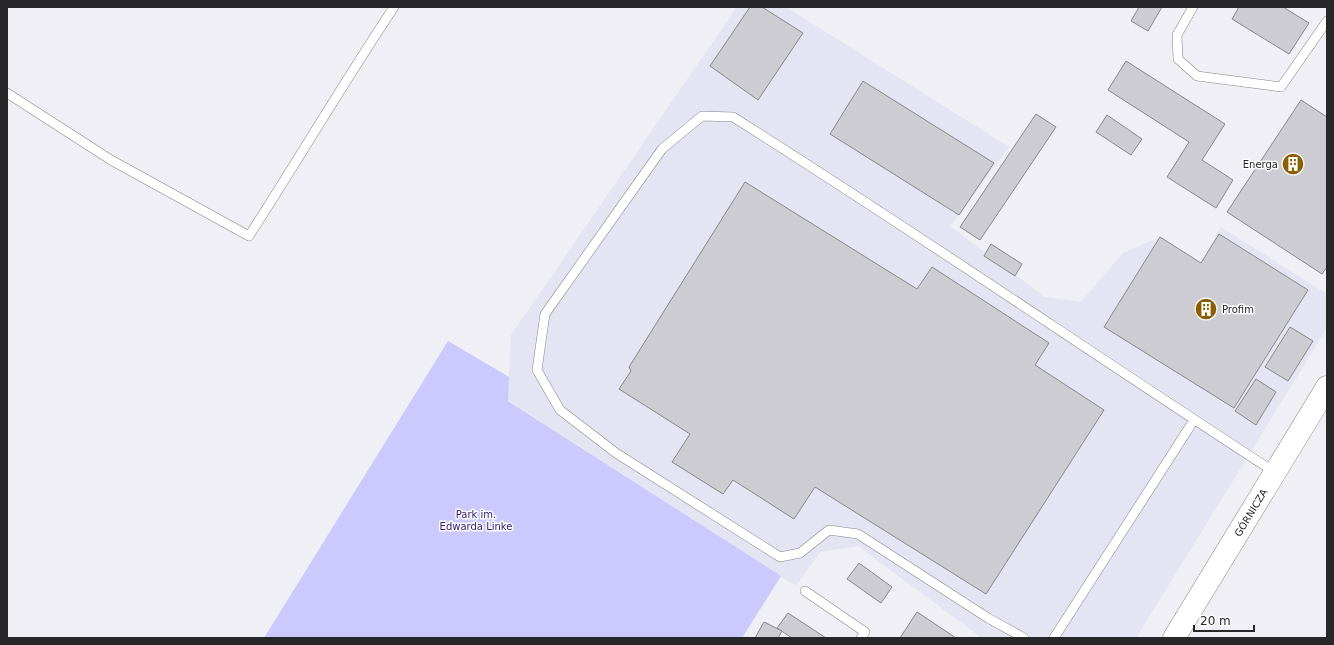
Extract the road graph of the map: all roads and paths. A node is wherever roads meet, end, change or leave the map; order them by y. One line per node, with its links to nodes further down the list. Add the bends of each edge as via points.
1 (394, 7): 4 (lane, via 249,236 111,160)
2 (1194, 7): 3 (lane, via 1177,35 1178,59 1197,76 1281,87)
3 (1327, 21)
4 (7, 93)
5 (1327, 387): 7 (street, GÓRNICZA)
6 (1194, 420): 7 (lane); 10 (lane, via 1077,340 733,117 702,116 662,149 546,314 537,370 560,410 616,453 780,557 800,553 829,530 858,534 988,618); 11 (lane)
7 (1276, 473): 12 (street, GÓRNICZA)
8 (805, 591): 9 (lane, via 865,632)
9 (861, 638)
10 (1024, 638)
11 (1054, 638)
12 (1174, 638)

